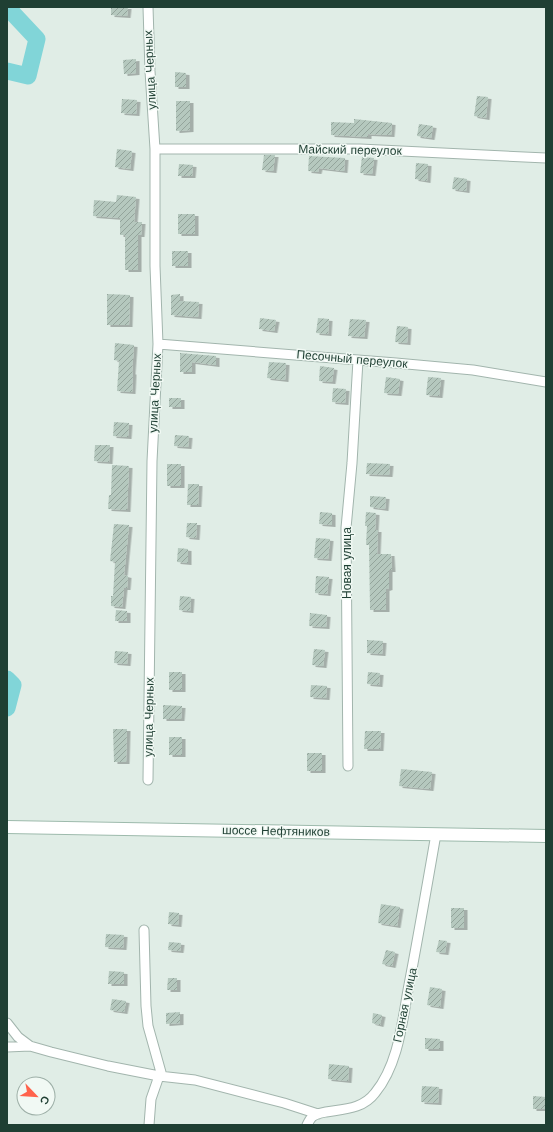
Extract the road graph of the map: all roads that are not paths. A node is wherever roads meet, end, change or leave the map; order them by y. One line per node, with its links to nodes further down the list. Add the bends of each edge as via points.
1 (148, 7): 2 (street, улица Черных)
2 (155, 149): 3 (street, Майский переулок, via 360,149); 4 (street, улица Черных, via 154,266)
3 (546, 158)
4 (158, 344): 5 (street, Песочный переулок); 8 (street, улица Черных, via 152,461)
5 (358, 360): 6 (street, Песочный переулок, via 473,370); 7 (street, Новая улица, via 346,528)
6 (546, 382)
7 (348, 766)
8 (148, 780)
9 (7, 827): 10 (main road, шоссе Нефтяников)
10 (436, 834): 11 (main road, шоссе Нефтяников); 17 (street, Горная улица, via 400,1032 389,1069 375,1093 367,1101 349,1109)
11 (546, 836)
12 (144, 930): 16 (street, via 148,1026)
13 (7, 1023): 14 (street, via 18,1037)
14 (30, 1046): 15 (street); 16 (street)
15 (7, 1047)
16 (160, 1076): 17 (street, via 195,1080); 18 (street, via 151,1099)
17 (318, 1114): 19 (street, via 312,1116)
18 (149, 1125)
19 (307, 1125)

